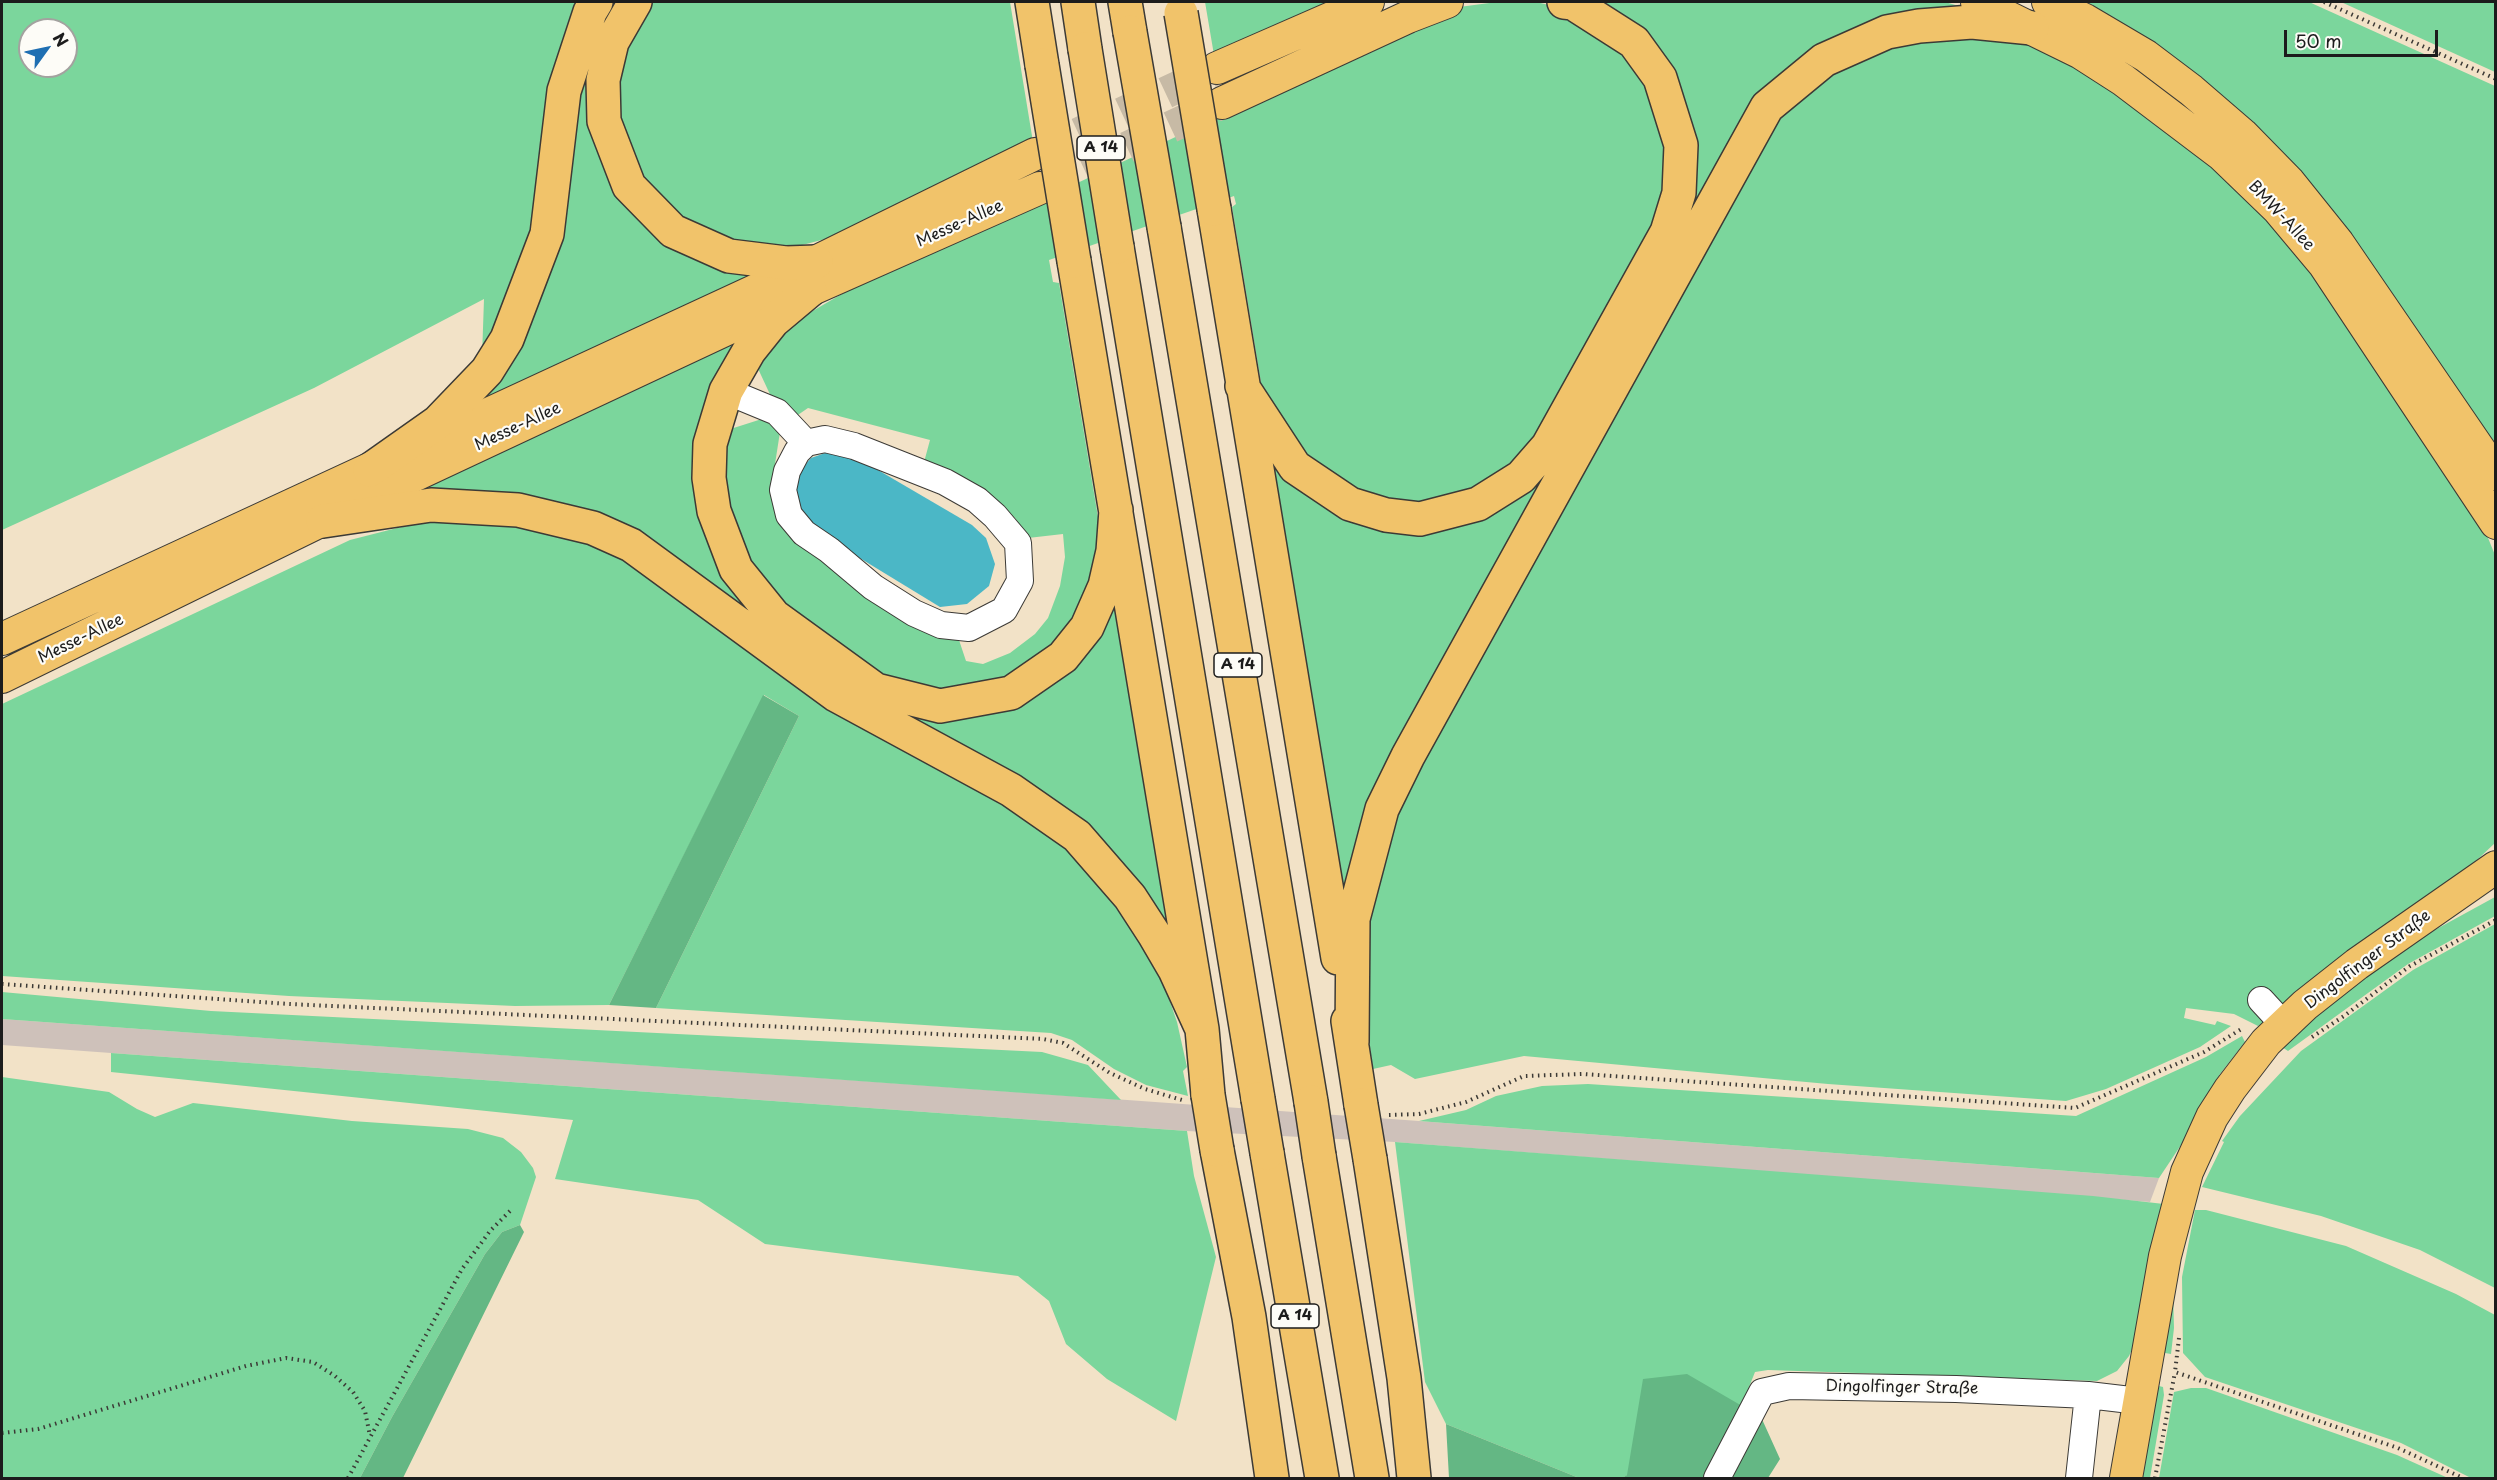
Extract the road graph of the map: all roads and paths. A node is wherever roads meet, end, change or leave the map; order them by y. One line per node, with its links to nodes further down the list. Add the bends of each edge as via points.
1 (596, 2): 22 (highway, via 564,90 547,234 507,339 487,371 438,422)
2 (635, 2): 18 (highway, via 612,42 603,80 604,121 630,186 673,231 729,256 786,262)
3 (1032, 2): 24 (highway, bridge)
4 (1077, 2): 47 (highway, A 14, bridge)
5 (1368, 2): 13 (main road)
6 (1447, 2): 15 (main road, via 1408,16)
7 (1564, 2): 19 (highway, via 1573,3 1634,42 1660,78 1681,146 1679,193 1667,232 1548,446 1521,477 1478,504 1420,519 1386,515 1350,504 1295,467)
8 (1977, 2): 11 (main road, BMW-Allee)
9 (2324, 2): 14 (path)
10 (1180, 7): 19 (highway, bridge)
11 (2040, 15): 23 (main road, BMW-Allee, via 2085,20 2146,56 2242,134 2289,182 2338,243); 26 (main road, BMW-Allee, via 2081,53 2222,155 2278,209 2324,264); 35 (highway, via 1887,32 1824,60 1767,107 1382,809 1353,919)
12 (1128, 17): 48 (highway, A 14, bridge)
13 (1217, 68)
14 (2496, 79)
15 (1222, 103)
16 (1035, 154): 18 (main road, Messe-Allee)
17 (1040, 188): 18 (main road, Messe-Allee)
18 (813, 276): 20 (highway, via 749,351); 22 (main road, Messe-Allee); 25 (main road, Messe-Allee)
19 (1242, 386): 35 (highway)
20 (726, 391): 21 (lane, via 777,412); 24 (highway, via 710,444 709,478 714,511 736,569 774,616 876,690 940,706 1011,693 1063,657 1087,627 1106,586)
21 (806, 443): 21 (lane, via 825,439 854,446 945,482 977,500 1017,543 1020,581 1004,610 969,628 941,625 914,614 873,587 804,533 789,515 783,490 787,471)
22 (370, 470): 27 (main road, Messe-Allee)
23 (2496, 474)
24 (1116, 510): 33 (highway)
25 (322, 521): 28 (main road, Messe-Allee); 33 (highway, via 430,505 518,510 593,528 631,545 836,695 1011,790 1077,836 1130,897 1154,934)
26 (2496, 523)
27 (2, 639)
28 (2, 676)
29 (2496, 867): 34 (main road, Dingolfinger Straße, via 2327,987)
30 (2496, 920): 34 (path, via 2410,966 2344,1016)
31 (2, 984): 36 (path, via 289,1004 1043,1039 1064,1043 1110,1073 1145,1089)
32 (2261, 1000): 34 (lane)
33 (1202, 1029): 36 (highway)
34 (2285, 1036): 37 (path, via 2247,1026 2204,1052 2074,1107 1583,1074 1524,1076 1466,1102 1419,1114); 42 (main road, Dingolfinger Straße, via 2230,1089 2198,1144 2178,1200 2165,1256)
35 (1352, 1042): 37 (highway)
36 (1193, 1097): 46 (highway, bridge, via 1217,1150 1249,1317)
37 (1373, 1110): 49 (highway, bridge, via 1370,1159 1404,1378)
38 (510, 1211): 44 (path, via 462,1269)
39 (2178, 1327): 40 (path)
40 (2175, 1372): 53 (path); 54 (path, via 2398,1448)
41 (2088, 1395): 42 (lane, Dingolfinger Straße); 50 (lane, Dingolfinger Straße, via 1789,1386 1762,1392); 51 (lane)
42 (2139, 1401): 52 (main road, Dingolfinger Straße)
43 (2, 1432): 44 (path, via 38,1429 246,1366 286,1358 313,1362 347,1387 365,1411)
44 (370, 1436): 45 (path)
45 (348, 1479)
46 (1272, 1479)
47 (1322, 1479)
48 (1372, 1479)
49 (1414, 1479)
50 (1717, 1479)
51 (2079, 1479)
52 (2126, 1479)
53 (2155, 1479)
54 (2463, 1479)

